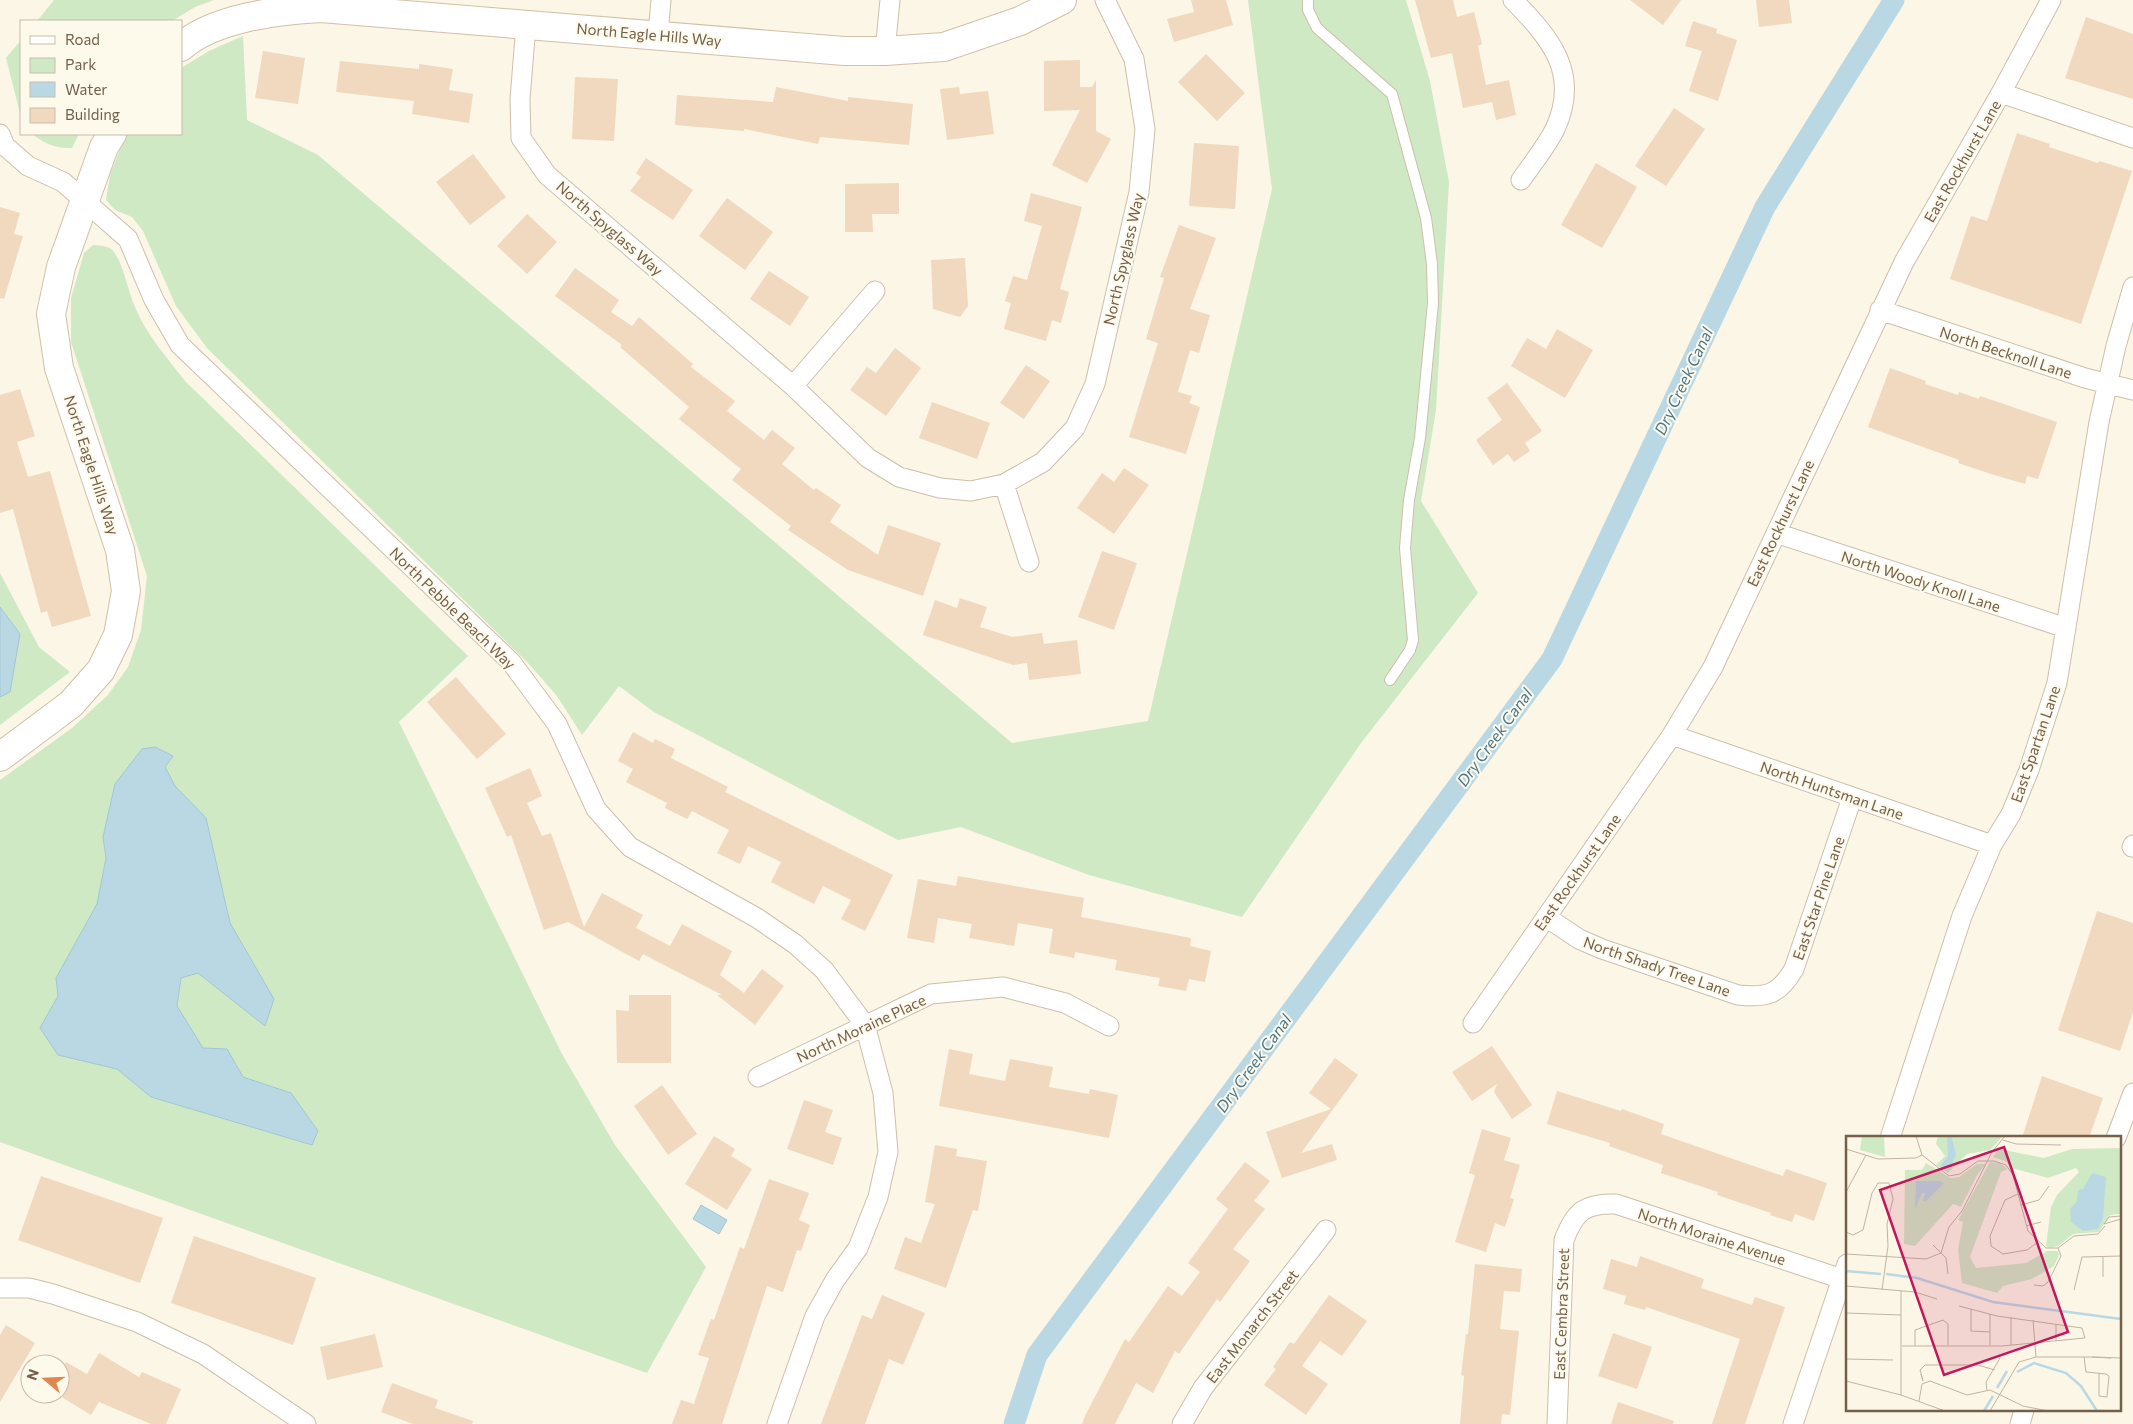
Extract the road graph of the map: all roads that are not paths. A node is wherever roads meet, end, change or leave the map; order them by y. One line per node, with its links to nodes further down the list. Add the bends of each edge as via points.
1 (661, 0): 10 (street)
2 (890, 0): 12 (street)
3 (1062, 0): 12 (street, North Eagle Hills Way, via 1020,21 944,47)
4 (1105, 0): 25 (street, North Spyglass Way, via 1134,59 1145,129 1139,192 1095,384 1075,428 1043,462)
5 (1308, 0): 29 (lane, via 1310,15 1317,28 1392,94 1428,227 1433,303 1405,548 1413,640)
6 (1513, 0): 17 (street, via 1540,27 1552,46 1562,68 1565,89 1562,111 1554,130)
7 (2051, 0): 13 (street, East Rockhurst Lane)
8 (413, 8): 9 (street, North Eagle Hills Way); 11 (street, North Eagle Hills Way, via 278,10 228,22)
9 (526, 25): 10 (street, North Eagle Hills Way); 23 (street, North Spyglass Way, via 520,98 521,138 547,174)
10 (658, 35): 12 (street, North Eagle Hills Way, via 844,51)
11 (182, 46)
12 (885, 51)
13 (2001, 93): 16 (street); 21 (street, East Rockhurst Lane)
14 (0, 134): 18 (street, North Pebble Beach Way, via 5,146 28,166 63,182)
15 (111, 135): 18 (street, North Eagle Hills Way)
16 (2133, 138)
17 (1521, 180)
18 (85, 201): 31 (street, North Eagle Hills Way, via 61,267 51,314 59,368 120,550 126,591 118,634 101,670 71,704); 37 (street, North Pebble Beach Way, via 128,239 154,300 180,345 511,662 557,724 596,809 630,847 757,918 795,944 824,970)
19 (2133, 287): 22 (street, East Spartan Lane)
20 (876, 291): 23 (street)
21 (1880, 310): 22 (street, North Becknoll Lane); 26 (street, East Rockhurst Lane)
22 (2108, 385): 24 (street, North Becknoll Lane); 28 (street, East Spartan Lane)
23 (793, 386): 25 (street, North Spyglass Way, via 868,458 900,477 940,488 971,491)
24 (2133, 390)
25 (1004, 484): 27 (street)
26 (1776, 533): 28 (street, North Woody Knoll Lane); 30 (street, East Rockhurst Lane, via 1713,667)
27 (1029, 562)
28 (2066, 628): 33 (street, East Spartan Lane, via 2057,683 2029,770)
29 (1390, 680)
30 (1672, 735): 32 (street, North Huntsman Lane); 34 (street, East Rockhurst Lane)
31 (0, 757)
32 (1852, 798): 33 (street, North Huntsman Lane); 35 (street, East Star Pine Lane, via 1794,969 1787,982)
33 (1992, 845): 41 (street, East Spartan Lane, via 1962,916)
34 (1546, 917): 35 (street, North Shady Tree Lane, via 1578,939 1602,949 1738,995 1758,997); 36 (street, East Rockhurst Lane)
35 (1774, 992)
36 (1473, 1023)
37 (865, 1025): 38 (street, North Moraine Place, via 931,994 1003,986 1065,1003); 39 (street, North Moraine Place); 48 (street, North Pebble Beach Way, via 884,1093 888,1152 878,1197 858,1248 835,1280 816,1316)
38 (1108, 1026)
39 (758, 1076)
40 (2133, 1093): 42 (street)
41 (1892, 1132)
42 (2117, 1136)
43 (1582, 1210): 45 (street, North Moraine Avenue, via 1598,1204 1616,1204); 50 (street, East Cembra Street, via 1570,1224 1564,1240)
44 (1326, 1230): 49 (street, East Monarch Street, via 1203,1388)
45 (1844, 1271): 51 (street)
46 (0, 1288): 47 (street, via 30,1288 137,1322 203,1354)
47 (306, 1424)
48 (777, 1424)
49 (1182, 1424)
50 (1557, 1424)
51 (1792, 1424)

